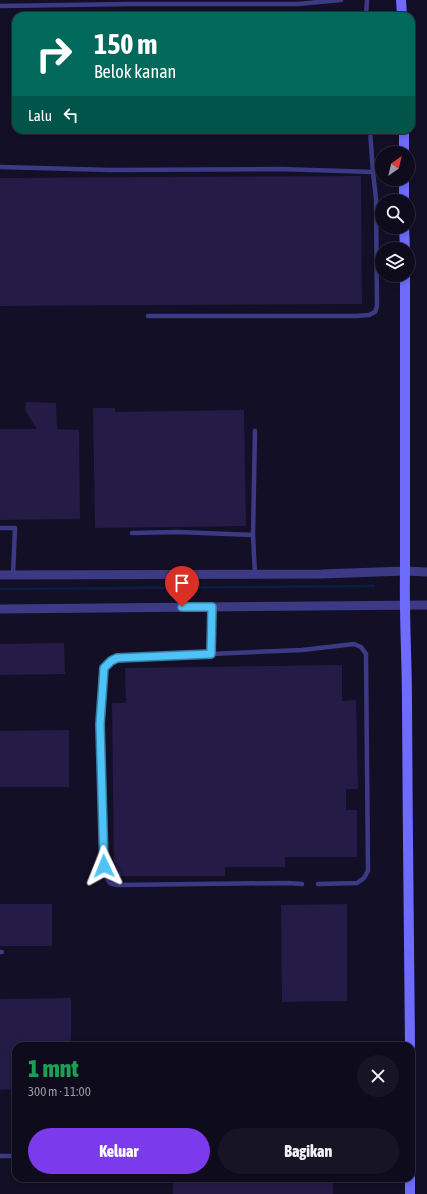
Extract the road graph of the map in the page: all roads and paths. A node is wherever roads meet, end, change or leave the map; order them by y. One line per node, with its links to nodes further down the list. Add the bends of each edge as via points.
1 (341, 0): 5 (lane, via 298,4)
2 (367, 0): 7 (lane)
3 (401, 0): 8 (street)
4 (141, 2): 5 (lane); 6 (lane)
5 (240, 2)
6 (0, 6)
7 (366, 12)
8 (402, 12)
9 (370, 134): 13 (lane)
10 (404, 134): 11 (street)
11 (404, 146)
12 (0, 167): 13 (lane)
13 (373, 172): 15 (lane, via 376,199 375,312 356,316)
14 (405, 282): 20 (street)
15 (148, 316)
16 (255, 431): 19 (lane)
17 (0, 528): 23 (lane, via 15,528)
18 (132, 533): 19 (lane)
19 (253, 535): 24 (lane)
20 (405, 571): 21 (street); 24 (street); 26 (street)
21 (427, 572)
22 (0, 575): 23 (street)
23 (13, 575): 24 (street)
24 (255, 575)
25 (427, 605): 26 (street)
26 (404, 606): 27 (street); 32 (street, via 407,666)
27 (212, 607): 28 (street); 29 (lane)
28 (0, 609)
29 (211, 654): 30 (lane, via 117,658 104,668 100,724 106,877 110,883 117,885); 31 (lane, via 302,650 354,644 361,647 366,654 368,871 357,883)
30 (302, 884)
31 (318, 884)
32 (410, 1042)
33 (0, 1156): 34 (lane)
34 (12, 1156)
35 (410, 1182): 36 (street)
36 (410, 1194)

